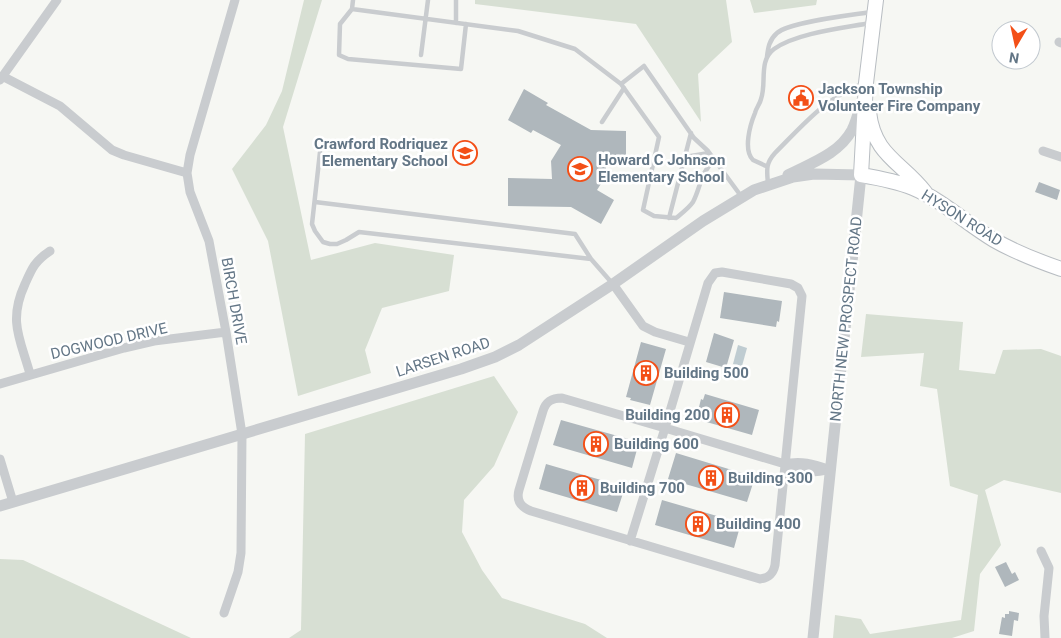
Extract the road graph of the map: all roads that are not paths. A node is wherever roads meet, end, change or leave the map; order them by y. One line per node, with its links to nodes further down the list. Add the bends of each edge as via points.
1 (57, 0): 13 (street)
2 (235, 0): 25 (street, BIRCH DRIVE)
3 (353, 0): 6 (lane)
4 (428, 0): 8 (lane)
5 (456, 0): 9 (lane)
6 (352, 9): 8 (lane); 10 (lane, via 340,24 339,55 348,59 461,69)
7 (875, 11): 12 (lane, via 798,38 774,49); 12 (lane, via 782,29 768,45); 14 (main road, NORTH NEW PROSPECT ROAD)
8 (426, 19): 9 (lane); 11 (lane)
9 (456, 23): 10 (lane)
10 (466, 24): 15 (lane, via 518,31 575,49)
11 (421, 55)
12 (767, 58): 24 (lane, via 762,98 752,121 748,150 753,160)
13 (1, 78): 25 (street, via 60,106 112,150)
14 (866, 84): 24 (lane, via 846,90 826,103 768,160); 26 (main road, NORTH NEW PROSPECT ROAD); 27 (street, via 847,138 827,155); 28 (main road, via 869,118 880,145)
15 (623, 86): 16 (lane); 17 (lane, via 644,66); 31 (lane, via 659,137 643,210)
16 (602, 122)
17 (691, 133): 20 (lane); 21 (lane)
18 (1042, 151): 22 (street)
19 (320, 152): 30 (lane)
20 (709, 153): 21 (lane); 23 (lane)
21 (685, 157): 31 (lane)
22 (1061, 157)
23 (715, 160): 29 (lane); 31 (lane, via 703,173 693,202 676,218)
24 (766, 166): 27 (lane)
25 (186, 174): 36 (street, BIRCH DRIVE, via 209,241)
26 (861, 175): 27 (street, LARSEN ROAD, via 814,174); 28 (main road, HYSON ROAD, via 892,180); 44 (street, NORTH NEW PROSPECT ROAD)
27 (768, 184): 29 (street, LARSEN ROAD)
28 (927, 195): 34 (main road, HYSON ROAD, via 995,241)
29 (742, 197): 35 (street, LARSEN ROAD)
30 (315, 202): 33 (lane, via 575,234); 33 (lane, via 312,224 323,242 330,244 337,244 359,232)
31 (669, 218)
32 (50, 251): 38 (street, via 34,264 16,309 17,328)
33 (591, 260): 35 (lane)
34 (1061, 269)
35 (613, 284): 37 (street, via 643,326); 41 (street, LARSEN ROAD, via 495,357)
36 (226, 332): 38 (street, DOGWOOD DRIVE, via 154,341); 41 (street, BIRCH DRIVE)
37 (689, 342): 40 (street); 43 (street, via 708,283 715,273 791,284 798,288 802,302)
38 (30, 374): 39 (street, DOGWOOD DRIVE)
39 (0, 384)
40 (665, 428): 43 (street); 47 (street); 47 (street, via 562,398 551,399 543,411 518,494 520,504 526,509)
41 (242, 434): 45 (street, LARSEN ROAD); 49 (street, BIRCH DRIVE, via 241,553)
42 (0, 459): 45 (street)
43 (785, 464): 44 (street, via 800,471); 47 (street, via 775,565 769,577 755,578)
44 (831, 469): 50 (street, NORTH NEW PROSPECT ROAD)
45 (13, 502): 46 (street, LARSEN ROAD)
46 (0, 506)
47 (630, 541)
48 (1042, 551): 51 (street, via 1049,568 1044,616)
49 (224, 613)
50 (813, 638)
51 (1046, 638)

